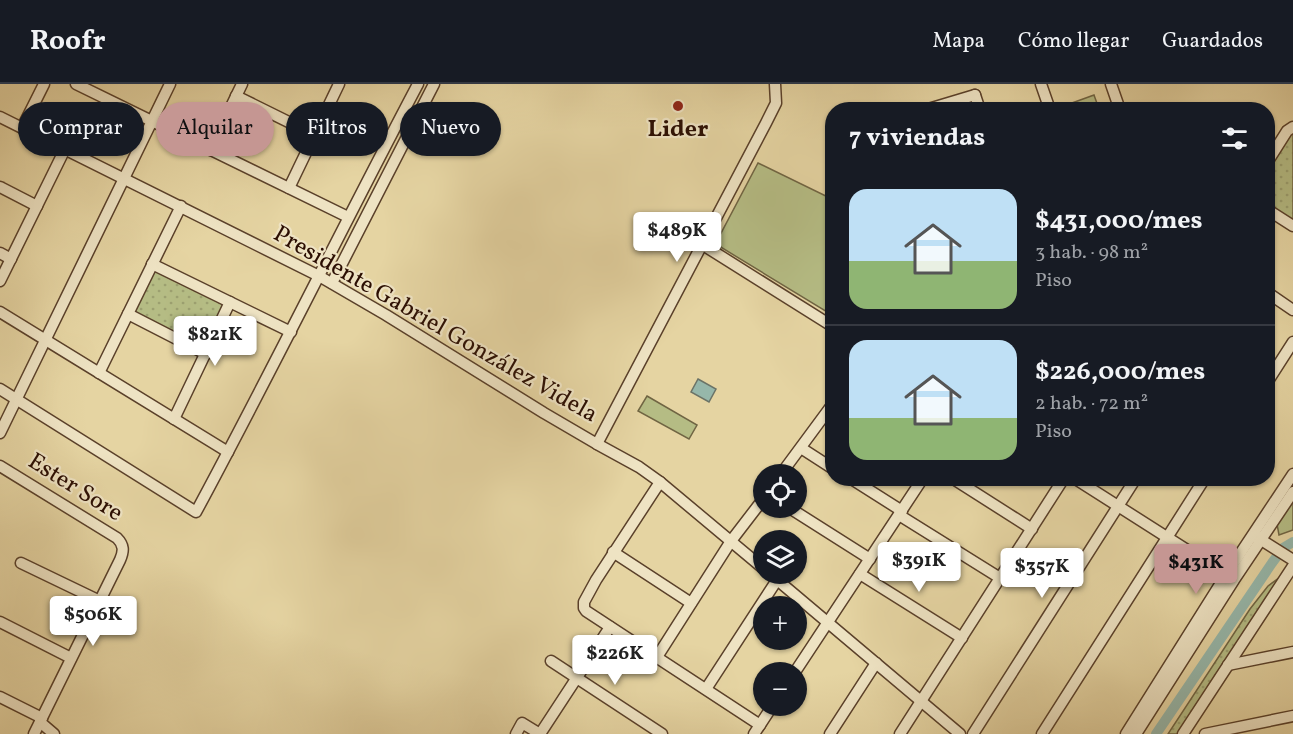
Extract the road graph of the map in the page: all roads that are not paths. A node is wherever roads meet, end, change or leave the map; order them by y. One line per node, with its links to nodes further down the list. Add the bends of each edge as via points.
1 (44, 84): 13 (street)
2 (76, 84): 20 (street)
3 (170, 84): 20 (street)
4 (242, 84): 12 (street)
5 (339, 84): 15 (street)
6 (418, 84): 36 (street)
7 (434, 84): 44 (street)
8 (775, 84): 38 (street, via 773,109)
9 (1041, 84): 17 (street)
10 (1111, 84): 18 (street)
11 (977, 89): 16 (street)
12 (236, 96): 14 (street); 21 (street)
13 (35, 102)
14 (233, 102)
15 (331, 102)
16 (945, 102)
17 (1047, 102)
18 (1117, 102)
19 (0, 117): 23 (street, Presidente Gabriel González Videla)
20 (152, 121): 22 (street); 30 (street)
21 (286, 121)
22 (156, 123)
23 (18, 126)
24 (1293, 127): 25 (street)
25 (1275, 150)
26 (62, 156): 33 (street)
27 (79, 156): 30 (street, Presidente Gabriel González Videla)
28 (222, 156): 32 (street)
29 (305, 156): 32 (street)
30 (124, 178): 34 (street, Presidente Gabriel González Videla); 52 (street)
31 (0, 187): 33 (street)
32 (289, 188): 36 (street)
33 (37, 206): 40 (street)
34 (181, 206): 41 (street); 42 (street, Presidente Gabriel González Videla)
35 (1275, 214): 37 (street)
36 (348, 217): 42 (street)
37 (1293, 225)
38 (703, 245): 50 (street); 62 (street)
39 (0, 253): 40 (street)
40 (11, 258): 43 (street)
41 (152, 264): 46 (street); 49 (street)
42 (320, 276): 44 (street, Presidente Gabriel González Videla); 51 (street)
43 (0, 281)
44 (332, 283): 62 (street, Presidente Gabriel González Videla)
45 (1275, 298): 47 (street)
46 (230, 302): 51 (street); 54 (street)
47 (1293, 310)
48 (0, 312): 52 (street)
49 (128, 314): 54 (street); 56 (street)
50 (825, 322)
51 (291, 332): 64 (street)
52 (45, 340): 56 (street); 58 (street)
53 (1293, 342): 55 (street)
54 (206, 354): 60 (street)
55 (1275, 370)
56 (99, 373): 60 (street)
57 (0, 389): 58 (street)
58 (16, 399): 61 (street); 64 (street, via 196,512)
59 (825, 415): 63 (street)
60 (174, 419): 64 (street)
61 (0, 433)
62 (597, 444): 69 (street, Presidente Gabriel González Videla)
63 (801, 448): 65 (street); 66 (street)
64 (228, 452)
65 (825, 463)
66 (789, 464)
67 (0, 466): 98 (street, Ester Sore, via 122,543 120,560)
68 (1293, 474): 86 (street)
69 (660, 482): 87 (street, Presidente Gabriel González Videla); 88 (street)
70 (861, 486): 81 (street)
71 (918, 486): 81 (street)
72 (965, 486): 84 (street)
73 (1059, 486): 84 (street)
74 (1087, 486): 78 (street)
75 (1131, 486): 78 (street)
76 (1200, 486): 85 (street)
77 (1293, 492): 82 (street)
78 (1118, 506): 85 (street); 127 (street)
79 (1293, 511): 82 (street)
80 (753, 513): 87 (street)
81 (900, 513): 89 (street); 95 (street)
82 (1280, 513): 86 (street)
83 (805, 518): 89 (street)
84 (1032, 529): 95 (street)
85 (1167, 538): 94 (street); 128 (street)
86 (1261, 540): 91 (street); 94 (street)
87 (731, 542): 90 (street, Presidente Gabriel González Videla); 99 (street)
88 (614, 552): 99 (street); 102 (street, via 584,602 586,611)
89 (870, 559): 93 (street)
90 (753, 560)
91 (1292, 561): 110 (street)
92 (21, 562): 98 (street)
93 (860, 574): 101 (street); 103 (street)
94 (1230, 577): 129 (street); 130 (street)
95 (1000, 578): 103 (street)
96 (769, 584): 112 (street)
97 (781, 584): 101 (street)
98 (99, 602): 106 (street)
99 (692, 603): 105 (street)
100 (0, 622): 106 (street)
101 (827, 622): 108 (street); 109 (street)
102 (610, 627): 105 (street); 111 (street)
103 (962, 638): 114 (street)
104 (1293, 652): 110 (street)
105 (657, 657): 112 (street)
106 (71, 658): 117 (street)
107 (551, 661): 111 (street)
108 (801, 662)
109 (876, 663): 114 (street); 124 (street)
110 (1228, 665): 131 (street)
111 (577, 678): 122 (street); 123 (street)
112 (706, 689): 118 (street)
113 (0, 697): 117 (street)
114 (921, 701): 125 (street); 126 (street)
115 (766, 716): 118 (street)
116 (1293, 716): 132 (street)
117 (41, 720): 119 (street); 120 (street)
118 (757, 729)
119 (34, 734)
120 (54, 734)
121 (516, 734): 122 (street, via 522,723)
122 (540, 734)
123 (662, 734)
124 (830, 734)
125 (900, 734)
126 (960, 734)
127 (972, 734)
128 (1042, 734)
129 (1126, 734)
130 (1136, 734)
131 (1183, 734)
132 (1210, 734)

